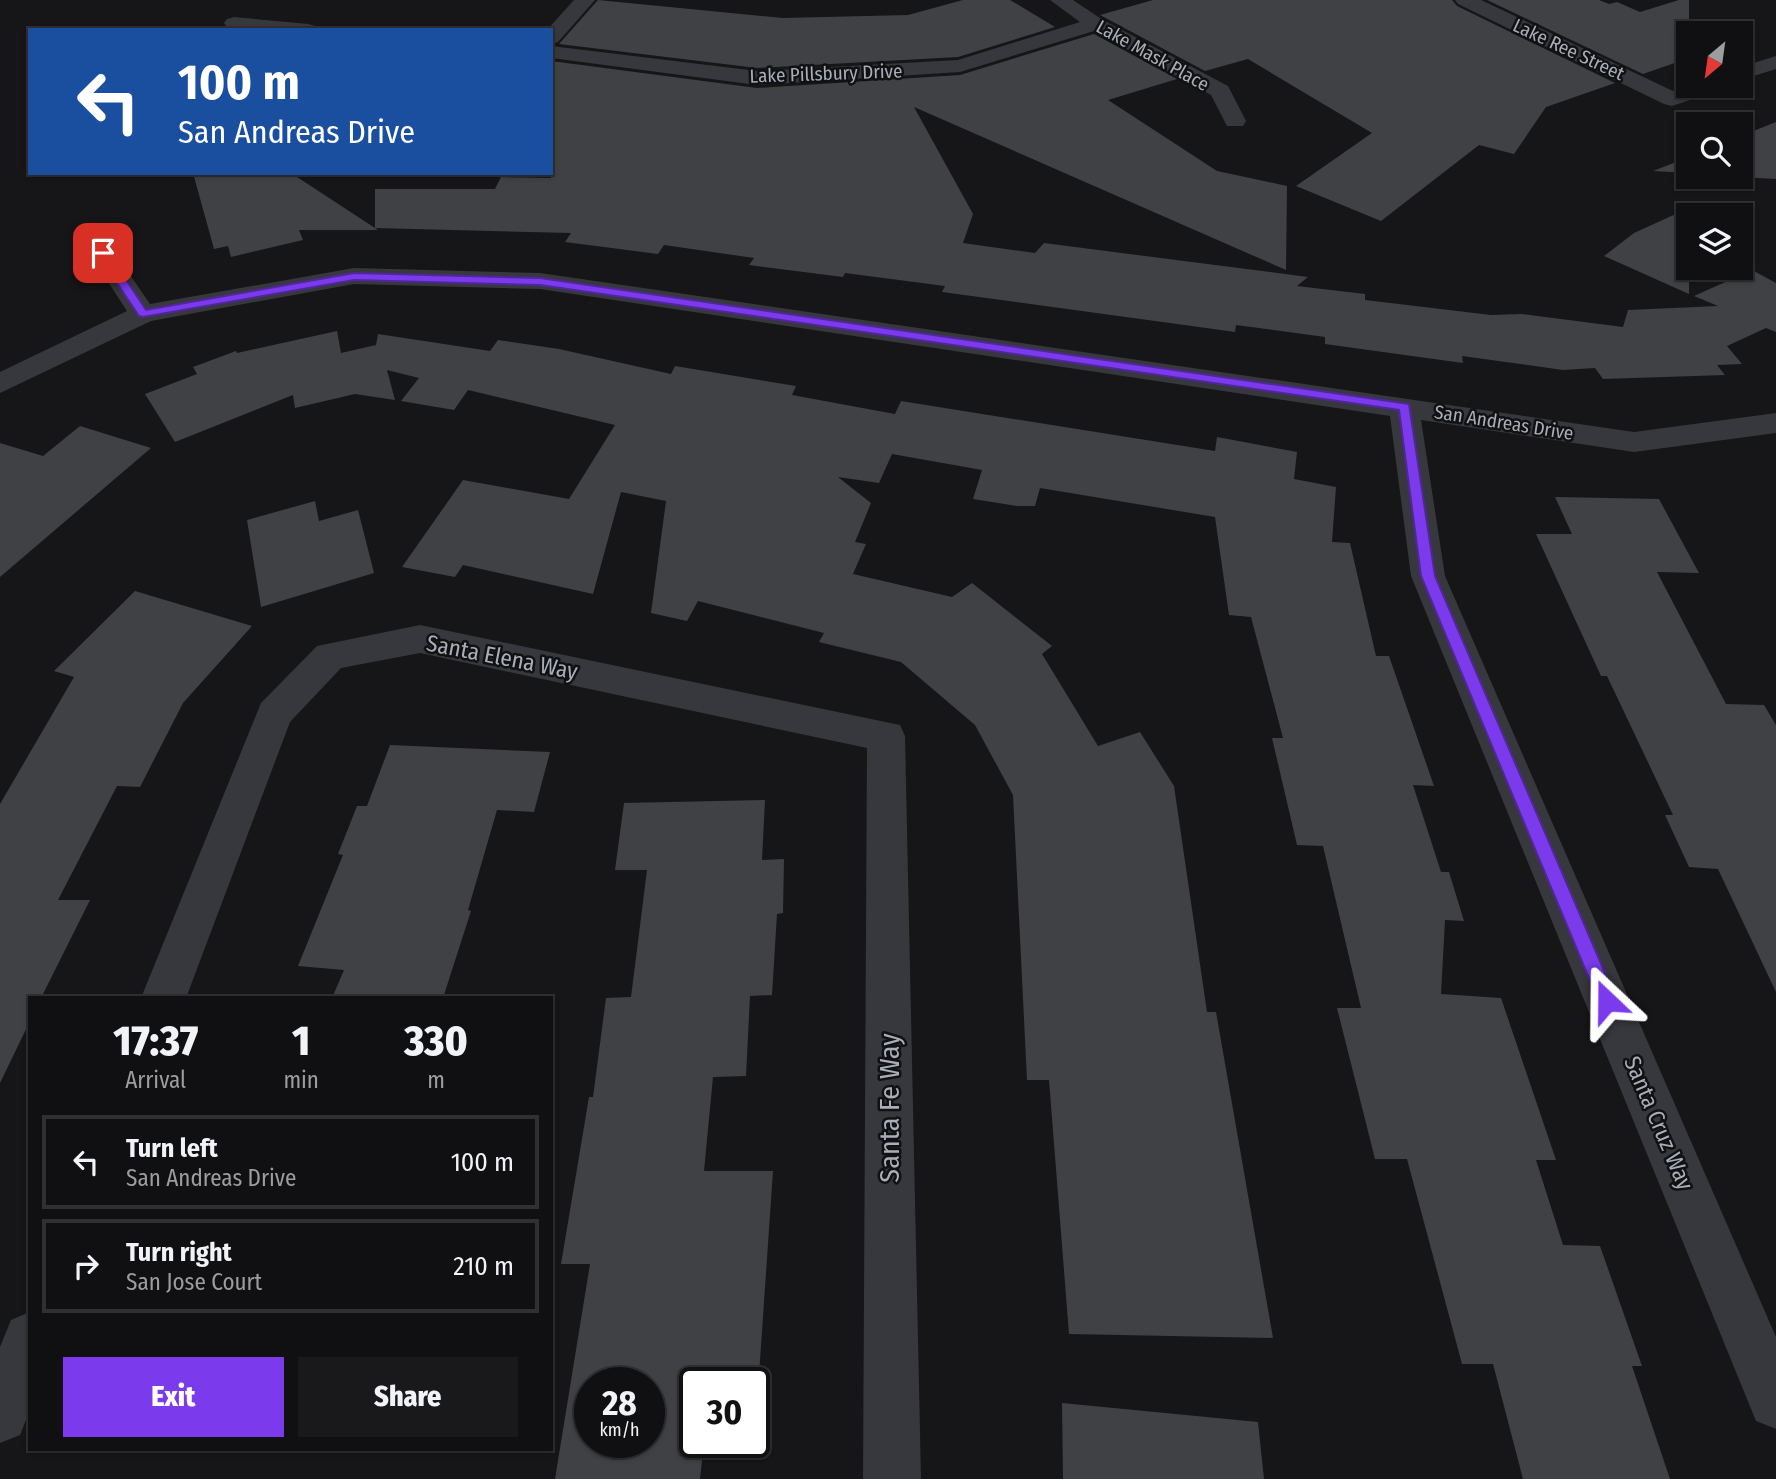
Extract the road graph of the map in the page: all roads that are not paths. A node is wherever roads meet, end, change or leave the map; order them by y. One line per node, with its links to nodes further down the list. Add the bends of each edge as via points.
1 (585, 0): 7 (street)
2 (1060, 0): 5 (street, Lake Mask Place)
3 (1465, 0): 11 (street, Lake Ree Street)
4 (241, 15): 6 (street)
5 (1096, 24): 8 (street, Lake Pillsbury Drive, via 960,66 757,78); 12 (street, Lake Mask Place, via 1220,91)
6 (299, 28)
7 (553, 36)
8 (553, 52)
9 (1776, 62): 10 (street)
10 (1754, 70)
11 (1676, 98)
12 (1235, 121)
13 (89, 233): 14 (street)
14 (143, 314): 15 (street, San Andreas Drive); 16 (street, San Andreas Drive, via 354,276 540,281)
15 (0, 384)
16 (1405, 407): 17 (street, San Andreas Drive, via 1634,442); 21 (street, Santa Cruz Way, via 1428,576)
17 (1776, 423)
18 (886, 736): 19 (street, Santa Elena Way, via 420,639 330,656 274,713); 23 (street, Santa Fe Way)
19 (164, 996)
20 (28, 1344): 22 (street)
21 (1776, 1401)
22 (0, 1415)
23 (892, 1479)

